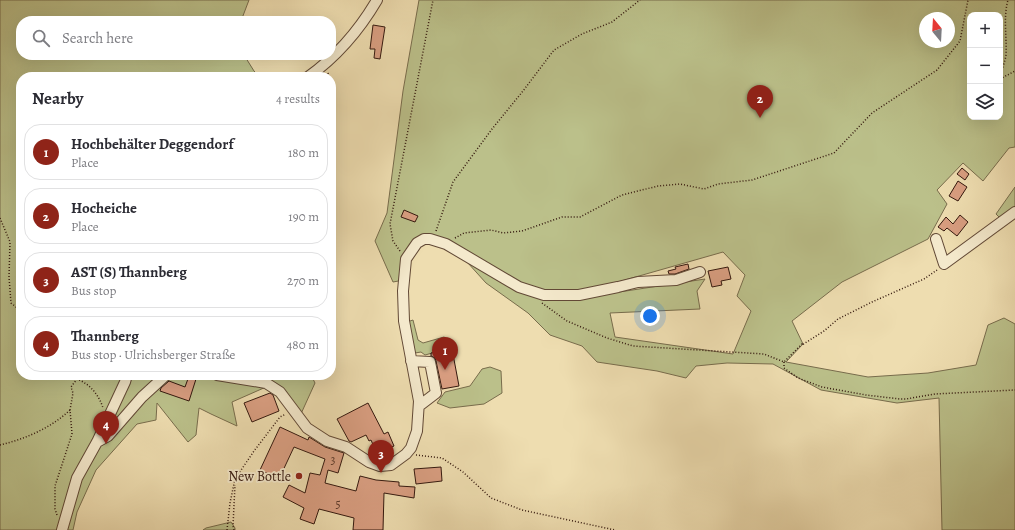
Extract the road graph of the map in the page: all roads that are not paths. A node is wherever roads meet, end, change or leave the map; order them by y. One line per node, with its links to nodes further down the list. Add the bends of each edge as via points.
1 (377, 0): 2 (street)
2 (336, 53)
3 (329, 60): 4 (street)
4 (314, 72)
5 (1015, 212): 6 (street, via 944,264)
6 (936, 239)
7 (700, 272): 8 (street, via 676,280 638,282 578,295 544,295 519,287 446,244 424,239 417,243 406,259 404,321)
8 (411, 360): 12 (street); 12 (street, via 430,362 436,393)
9 (126, 380): 13 (street)
10 (161, 380): 13 (street, via 108,436)
11 (248, 380): 12 (street, via 266,383 280,392 308,428 327,441 346,447 380,466 391,465 412,448 417,431)
12 (419, 406)
13 (97, 442): 14 (street, via 77,478)
14 (62, 530)

